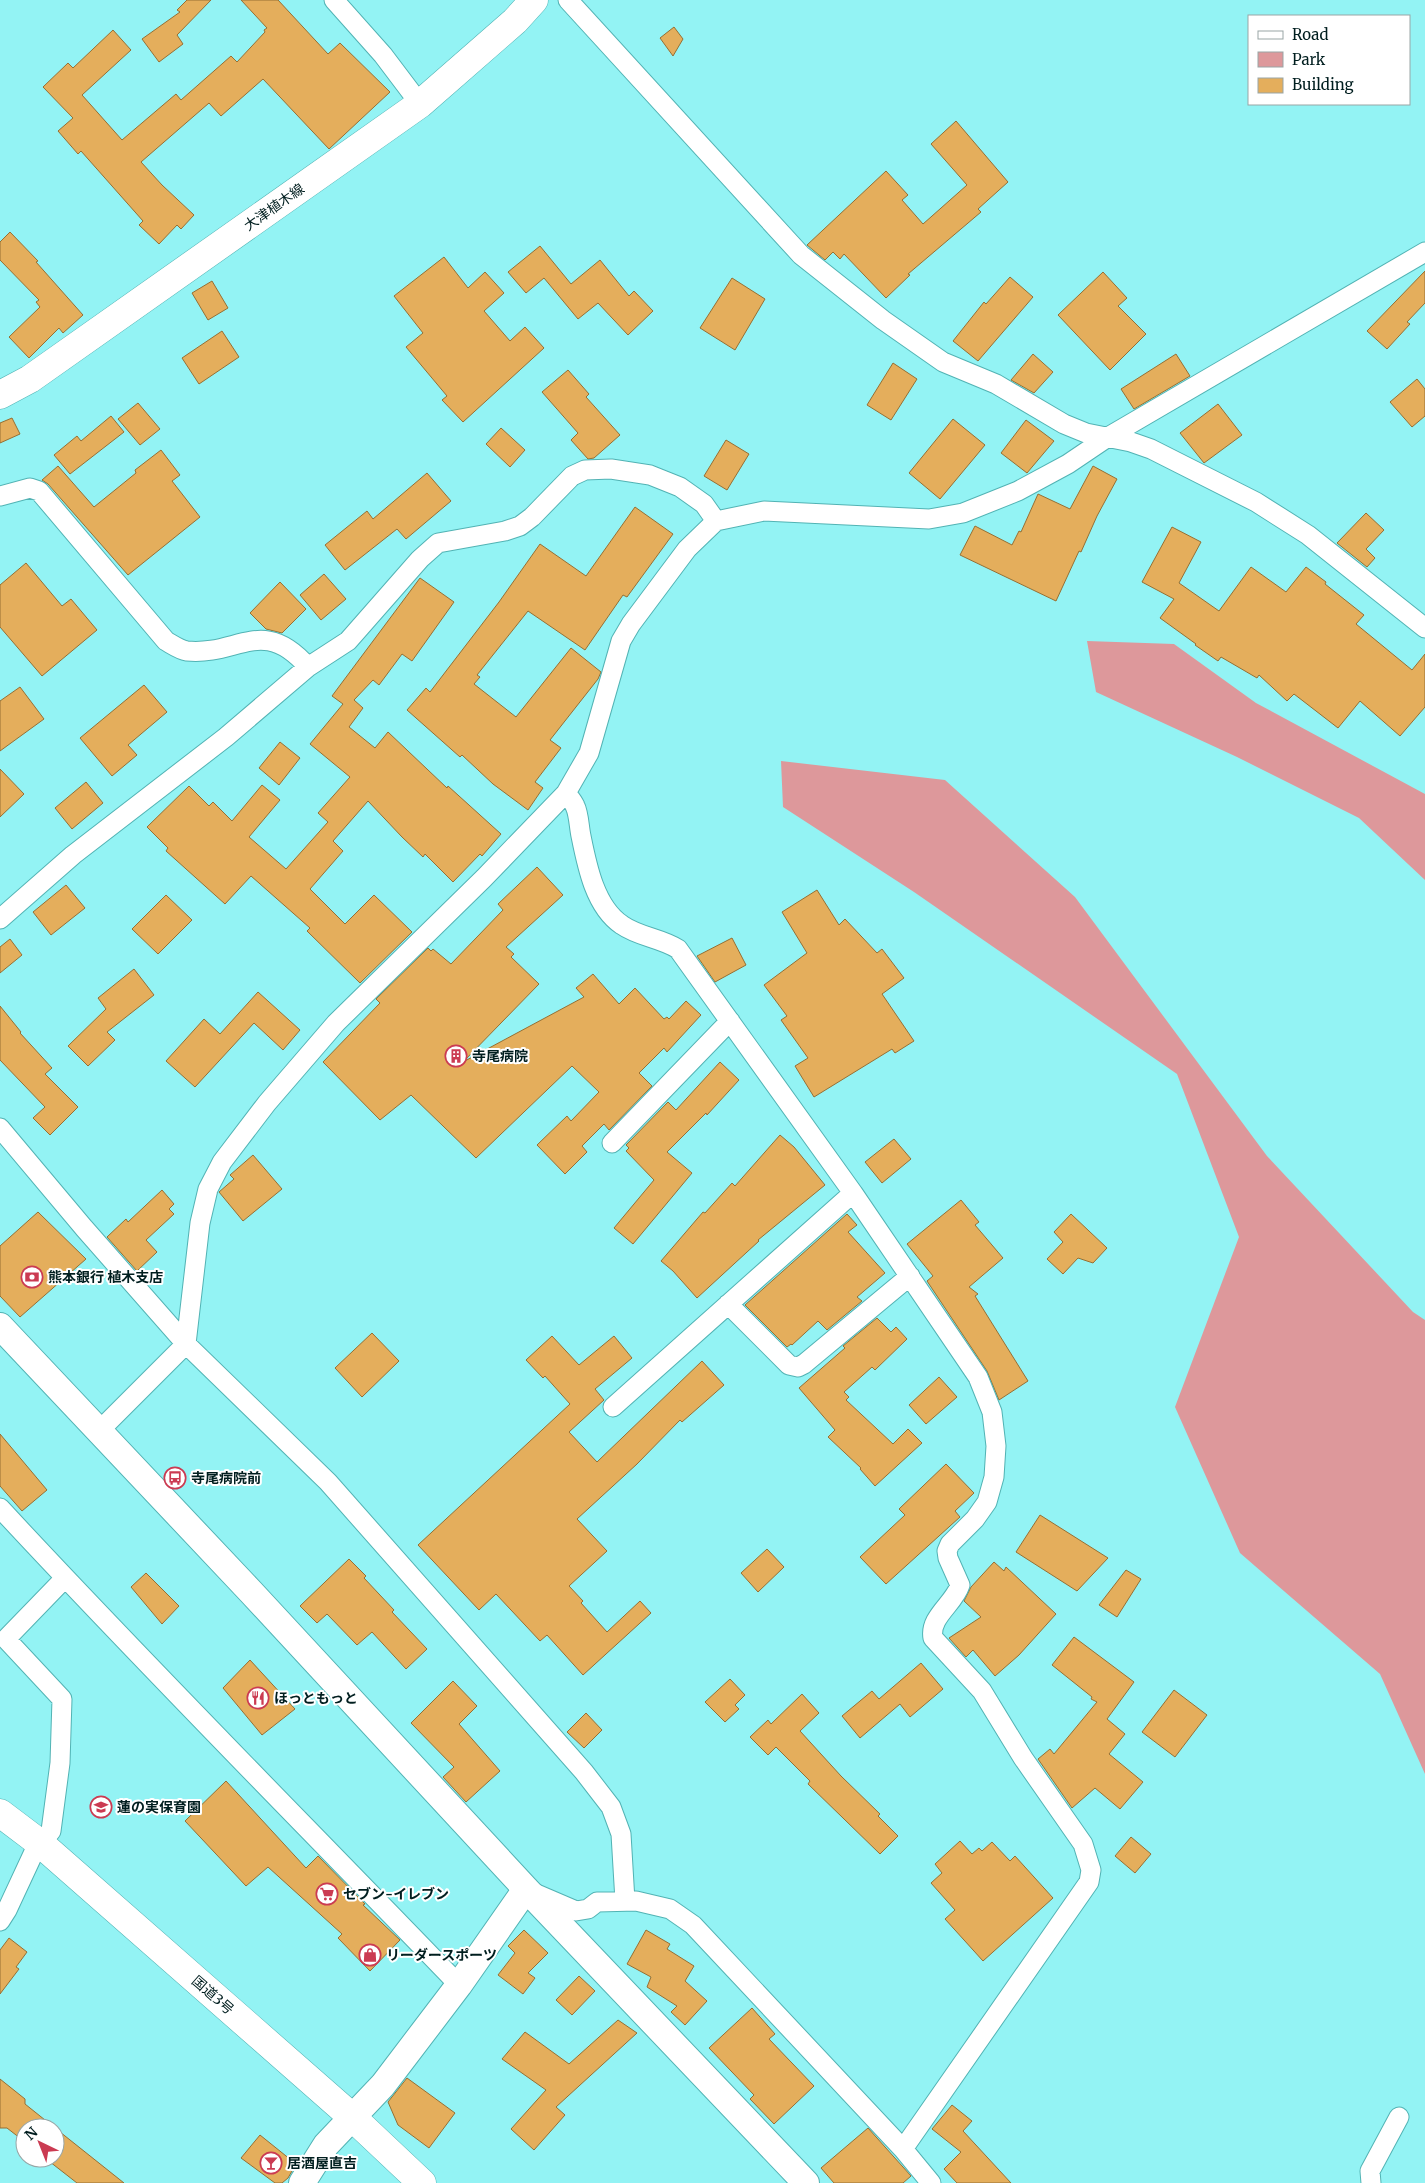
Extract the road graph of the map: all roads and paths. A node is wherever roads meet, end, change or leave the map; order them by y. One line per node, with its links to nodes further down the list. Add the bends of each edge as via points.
1 (334, 0): 4 (street, via 383,55)
2 (534, 0): 4 (main road, 大津植木線, via 515,21)
3 (568, 0): 7 (street, via 801,255 882,320 943,362 996,384 1064,424)
4 (420, 104): 6 (main road, 大津植木線, via 30,379)
5 (1425, 252): 7 (street)
6 (0, 394)
7 (1108, 437): 9 (street, via 1068,464 963,513 929,519 764,511); 10 (street, via 1151,449 1290,522)
8 (0, 496): 11 (street, via 30,488 39,491 166,641 185,651 202,651 257,639 277,643 298,656)
9 (716, 521): 11 (street, via 704,504 680,487 621,470 585,470 572,476 520,526 438,543 348,640); 12 (street, via 687,549 621,641 589,753)
10 (1425, 628)
11 (308, 667): 13 (street, via 226,737 73,855)
12 (566, 793): 14 (street, via 576,807 585,857 599,898 607,911 621,925 637,934 678,950); 21 (street, via 336,1023 267,1103 222,1162 208,1189 200,1223)
13 (0, 919)
14 (730, 1021): 16 (street); 17 (street)
15 (0, 1128): 21 (street)
16 (612, 1143)
17 (853, 1193): 18 (street); 19 (street)
18 (910, 1276): 19 (street, via 798,1367 789,1365); 34 (street, via 978,1377 992,1412 996,1446 994,1477 987,1502 947,1551 960,1585 935,1622 931,1631 933,1638 982,1691 1083,1844 1091,1870 1089,1882)
19 (728, 1304): 22 (street)
20 (0, 1326): 23 (street)
21 (186, 1344): 23 (street); 29 (street, via 328,1482 584,1772 611,1807 621,1834)
22 (613, 1407)
23 (99, 1431): 28 (street)
24 (0, 1508): 25 (street)
25 (65, 1578): 27 (street, via 6,1640 62,1699 60,1763 51,1831); 31 (street)
26 (0, 1813): 27 (main road, 国道3号)
27 (41, 1844): 30 (street); 32 (main road, 国道3号)
28 (526, 1889): 29 (street, via 576,1911 588,1909 597,1902); 31 (street); 37 (street)
29 (625, 1901): 34 (street, via 670,1909 693,1925)
30 (0, 1921)
31 (459, 1985): 32 (street, via 383,2086)
32 (352, 2117): 35 (street, via 326,2145); 36 (main road, 国道3号)
33 (1399, 2117): 39 (street, via 1370,2171)
34 (903, 2149): 38 (street)
35 (302, 2183)
36 (422, 2183)
37 (806, 2183)
38 (931, 2183)
39 (1371, 2183)

